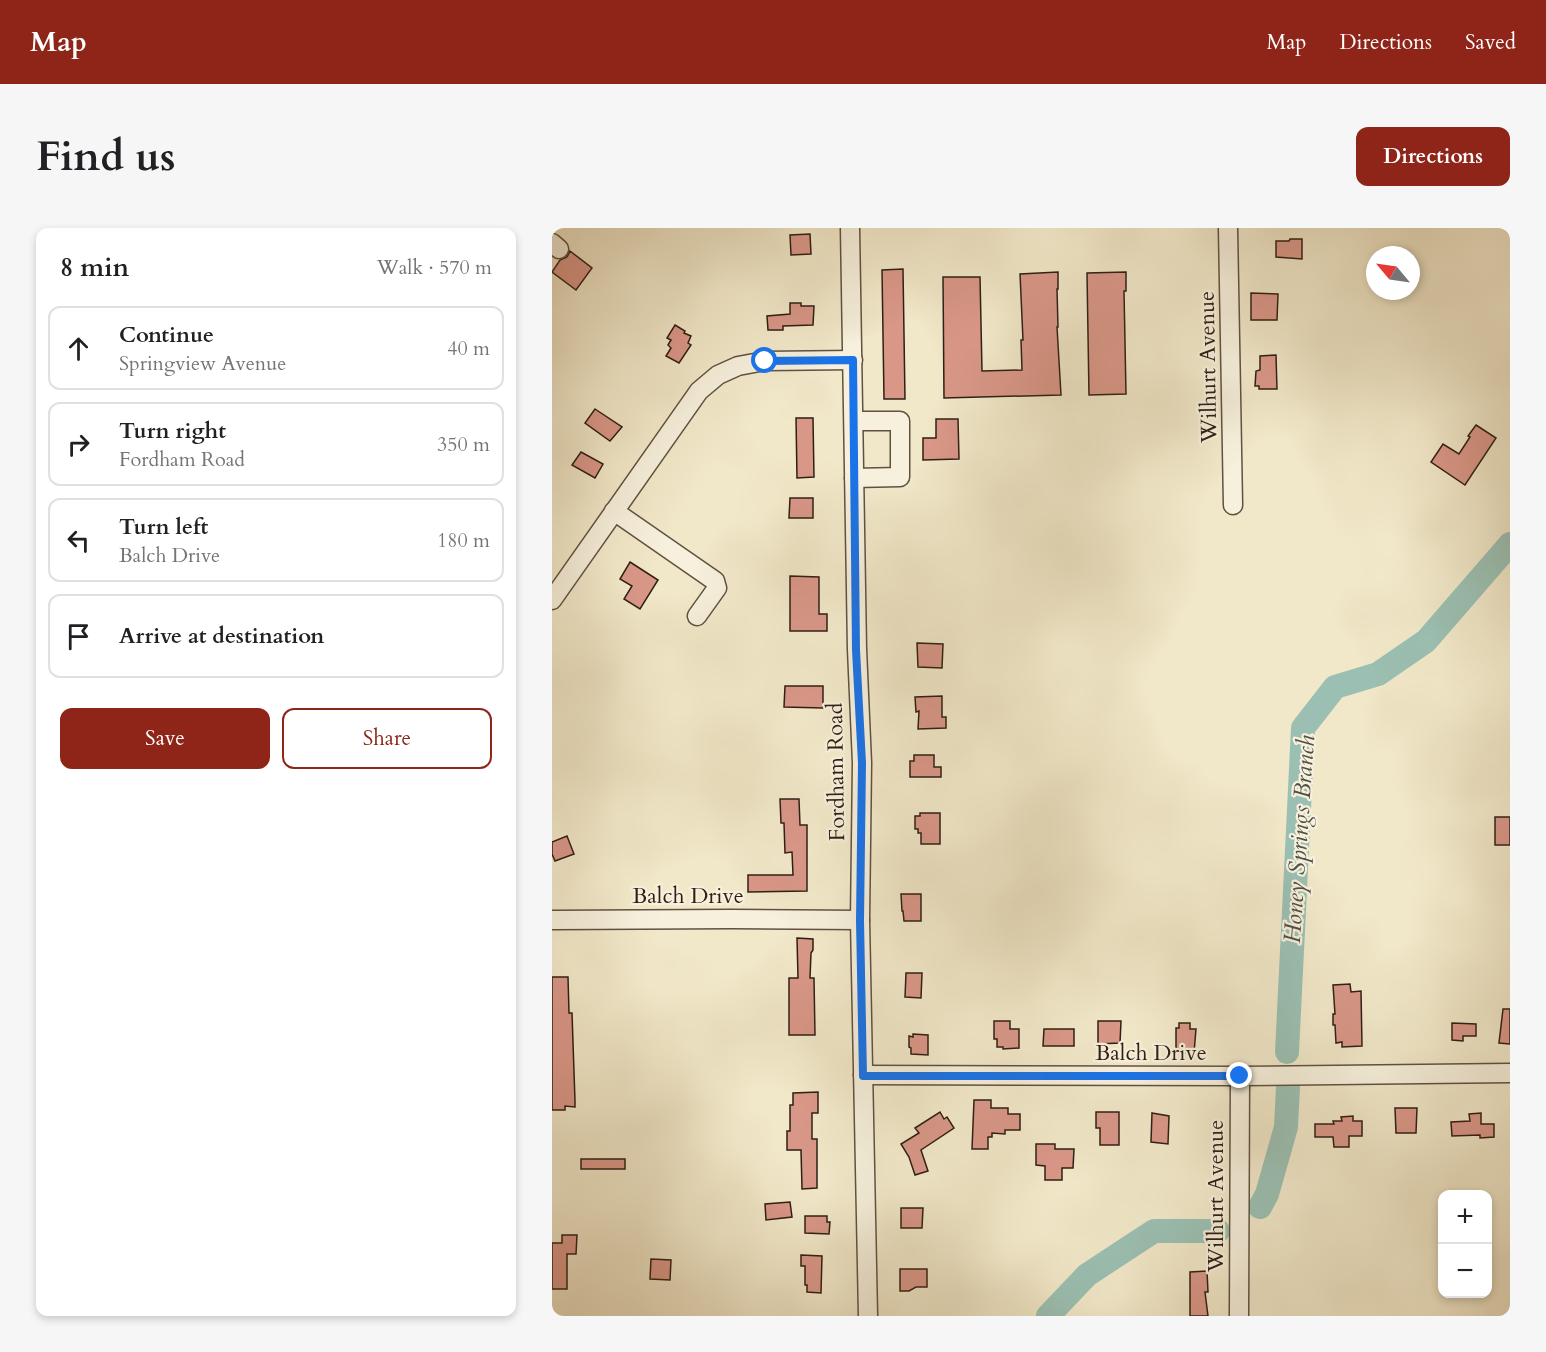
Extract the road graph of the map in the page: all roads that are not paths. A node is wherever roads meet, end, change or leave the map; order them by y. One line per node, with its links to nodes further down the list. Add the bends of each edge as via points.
1 (850, 228): 3 (street, Fordham Road)
2 (1228, 228): 6 (street, Wilhurt Avenue)
3 (853, 360): 4 (street, Fordham Road); 7 (street, via 765,361 718,375 699,391)
4 (854, 421): 5 (street, Fordham Road); 5 (street, via 900,421 900,477)
5 (854, 478): 11 (street, Fordham Road, via 862,763)
6 (1233, 505)
7 (614, 511): 8 (street); 9 (street, via 715,581 717,588)
8 (552, 600)
9 (697, 616)
10 (552, 920): 11 (street, Balch Drive)
11 (860, 920): 13 (street, Fordham Road)
12 (1510, 1073): 14 (street, Balch Drive)
13 (863, 1076): 14 (street, Balch Drive); 15 (street, Fordham Road)
14 (1240, 1076): 16 (street, Wilhurt Avenue)
15 (868, 1316)
16 (1239, 1316)

